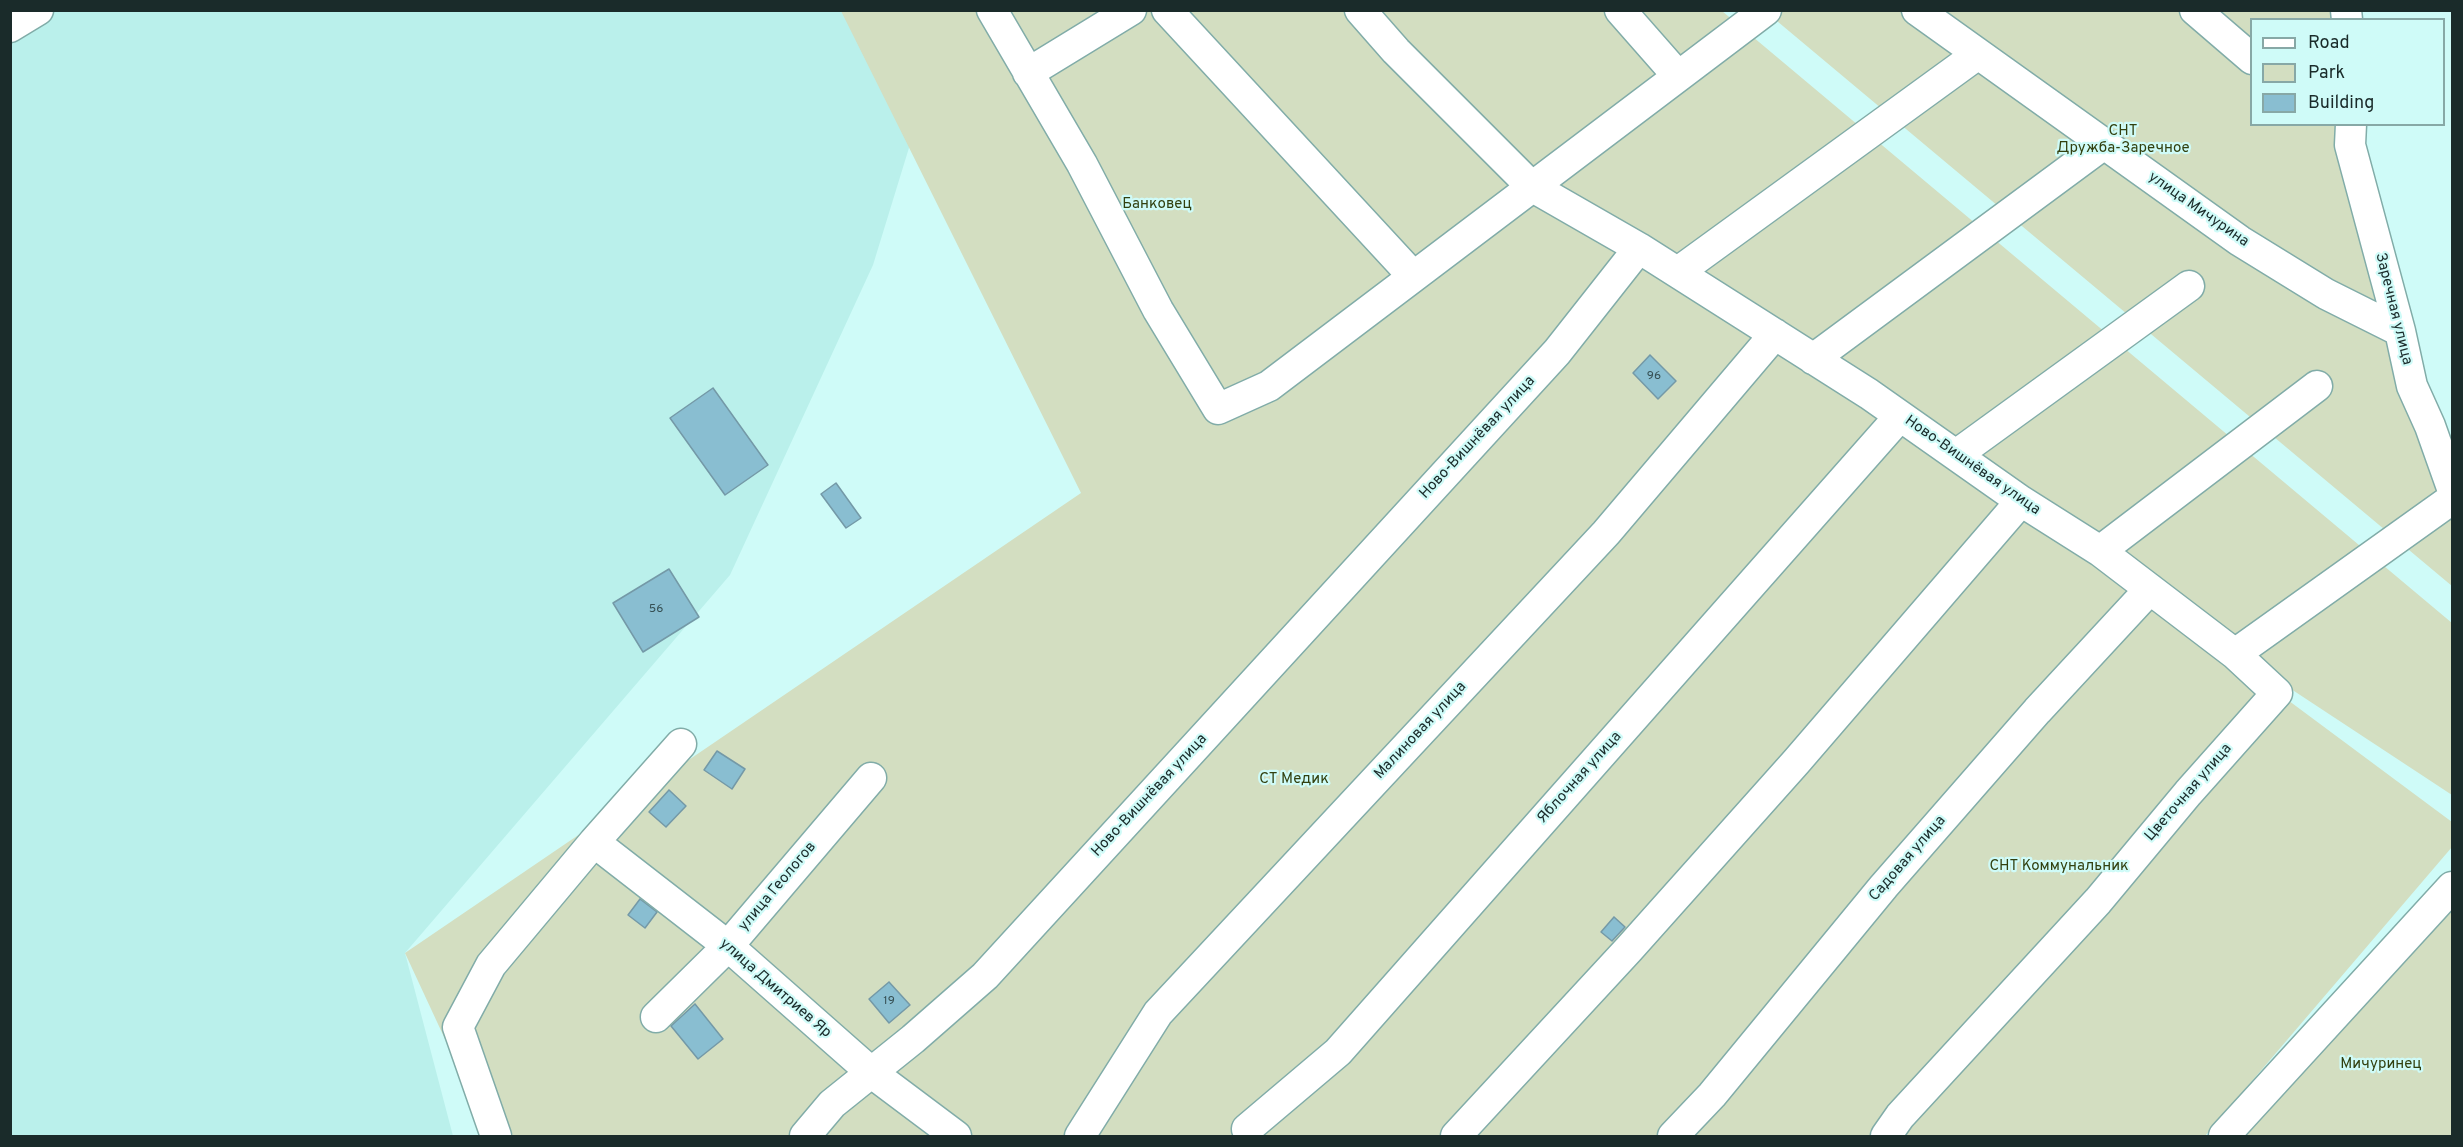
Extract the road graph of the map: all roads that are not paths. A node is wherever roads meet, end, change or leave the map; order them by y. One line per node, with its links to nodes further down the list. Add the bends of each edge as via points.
1 (38, 10): 10 (street)
2 (992, 10): 13 (street)
3 (1131, 10): 13 (street)
4 (1167, 10): 21 (street)
5 (1360, 10): 18 (street)
6 (1620, 10): 14 (street)
7 (1766, 10): 14 (street)
8 (1917, 10): 11 (street, улица Мичурина)
9 (2195, 10): 12 (street)
10 (10, 27)
11 (1978, 54): 17 (street, улица Мичурина); 20 (street)
12 (2250, 57)
13 (1028, 73): 21 (street, via 1082,164 1158,310 1218,409 1269,386)
14 (1678, 76): 18 (street)
15 (2330, 126): 16 (street)
16 (2350, 135): 23 (street, Заречная улица)
17 (2104, 144): 23 (street, улица Мичурина, via 2240,240 2326,294); 25 (street)
18 (1531, 186): 19 (street); 21 (street)
19 (1639, 248): 20 (street, Ново-Вишнёвая улица); 41 (street, Ново-Вишнёвая улица, via 1557,352 985,976)
20 (1678, 272): 24 (street, Ново-Вишнёвая улица)
21 (1413, 276)
22 (2189, 286): 28 (street)
23 (2400, 331): 29 (street, Заречная улица, via 2412,386)
24 (1775, 334): 25 (street, Ново-Вишнёвая улица); 46 (street, Малиновая улица, via 1606,533 1158,1013)
25 (1814, 359): 27 (street, Ново-Вишнёвая улица)
26 (2317, 386): 32 (street)
27 (1900, 416): 28 (street, Ново-Вишнёвая улица); 42 (street, Яблочная улица, via 1338,1052)
28 (1956, 455): 31 (street, Ново-Вишнёвая улица)
29 (2452, 488)
30 (2452, 499): 34 (street)
31 (2021, 501): 32 (street, Ново-Вишнёвая улица); 47 (street, via 1788,771)
32 (2100, 551): 33 (street, Ново-Вишнёвая улица)
33 (2150, 589): 34 (street, Ново-Вишнёвая улица); 48 (street, Садовая улица, via 2037,711)
34 (2235, 654): 49 (street, Цветочная улица, via 2277,693)
35 (681, 744): 37 (street)
36 (871, 778): 39 (street, улица Геологов)
37 (594, 842): 39 (street, улица Дмитриев Яр); 43 (street, via 491,965 458,1027)
38 (2452, 887): 50 (street)
39 (728, 946): 40 (street, улица Геологов); 41 (street, улица Дмитриев Яр)
40 (656, 1017)
41 (872, 1073): 44 (street, Ново-Вишнёвая улица, via 832,1104); 45 (street, улица Дмитриев Яр)
42 (1246, 1134)
43 (496, 1137)
44 (806, 1137)
45 (956, 1137)
46 (1080, 1137)
47 (1456, 1137)
48 (1673, 1137)
49 (1886, 1137)
50 (2224, 1137)

